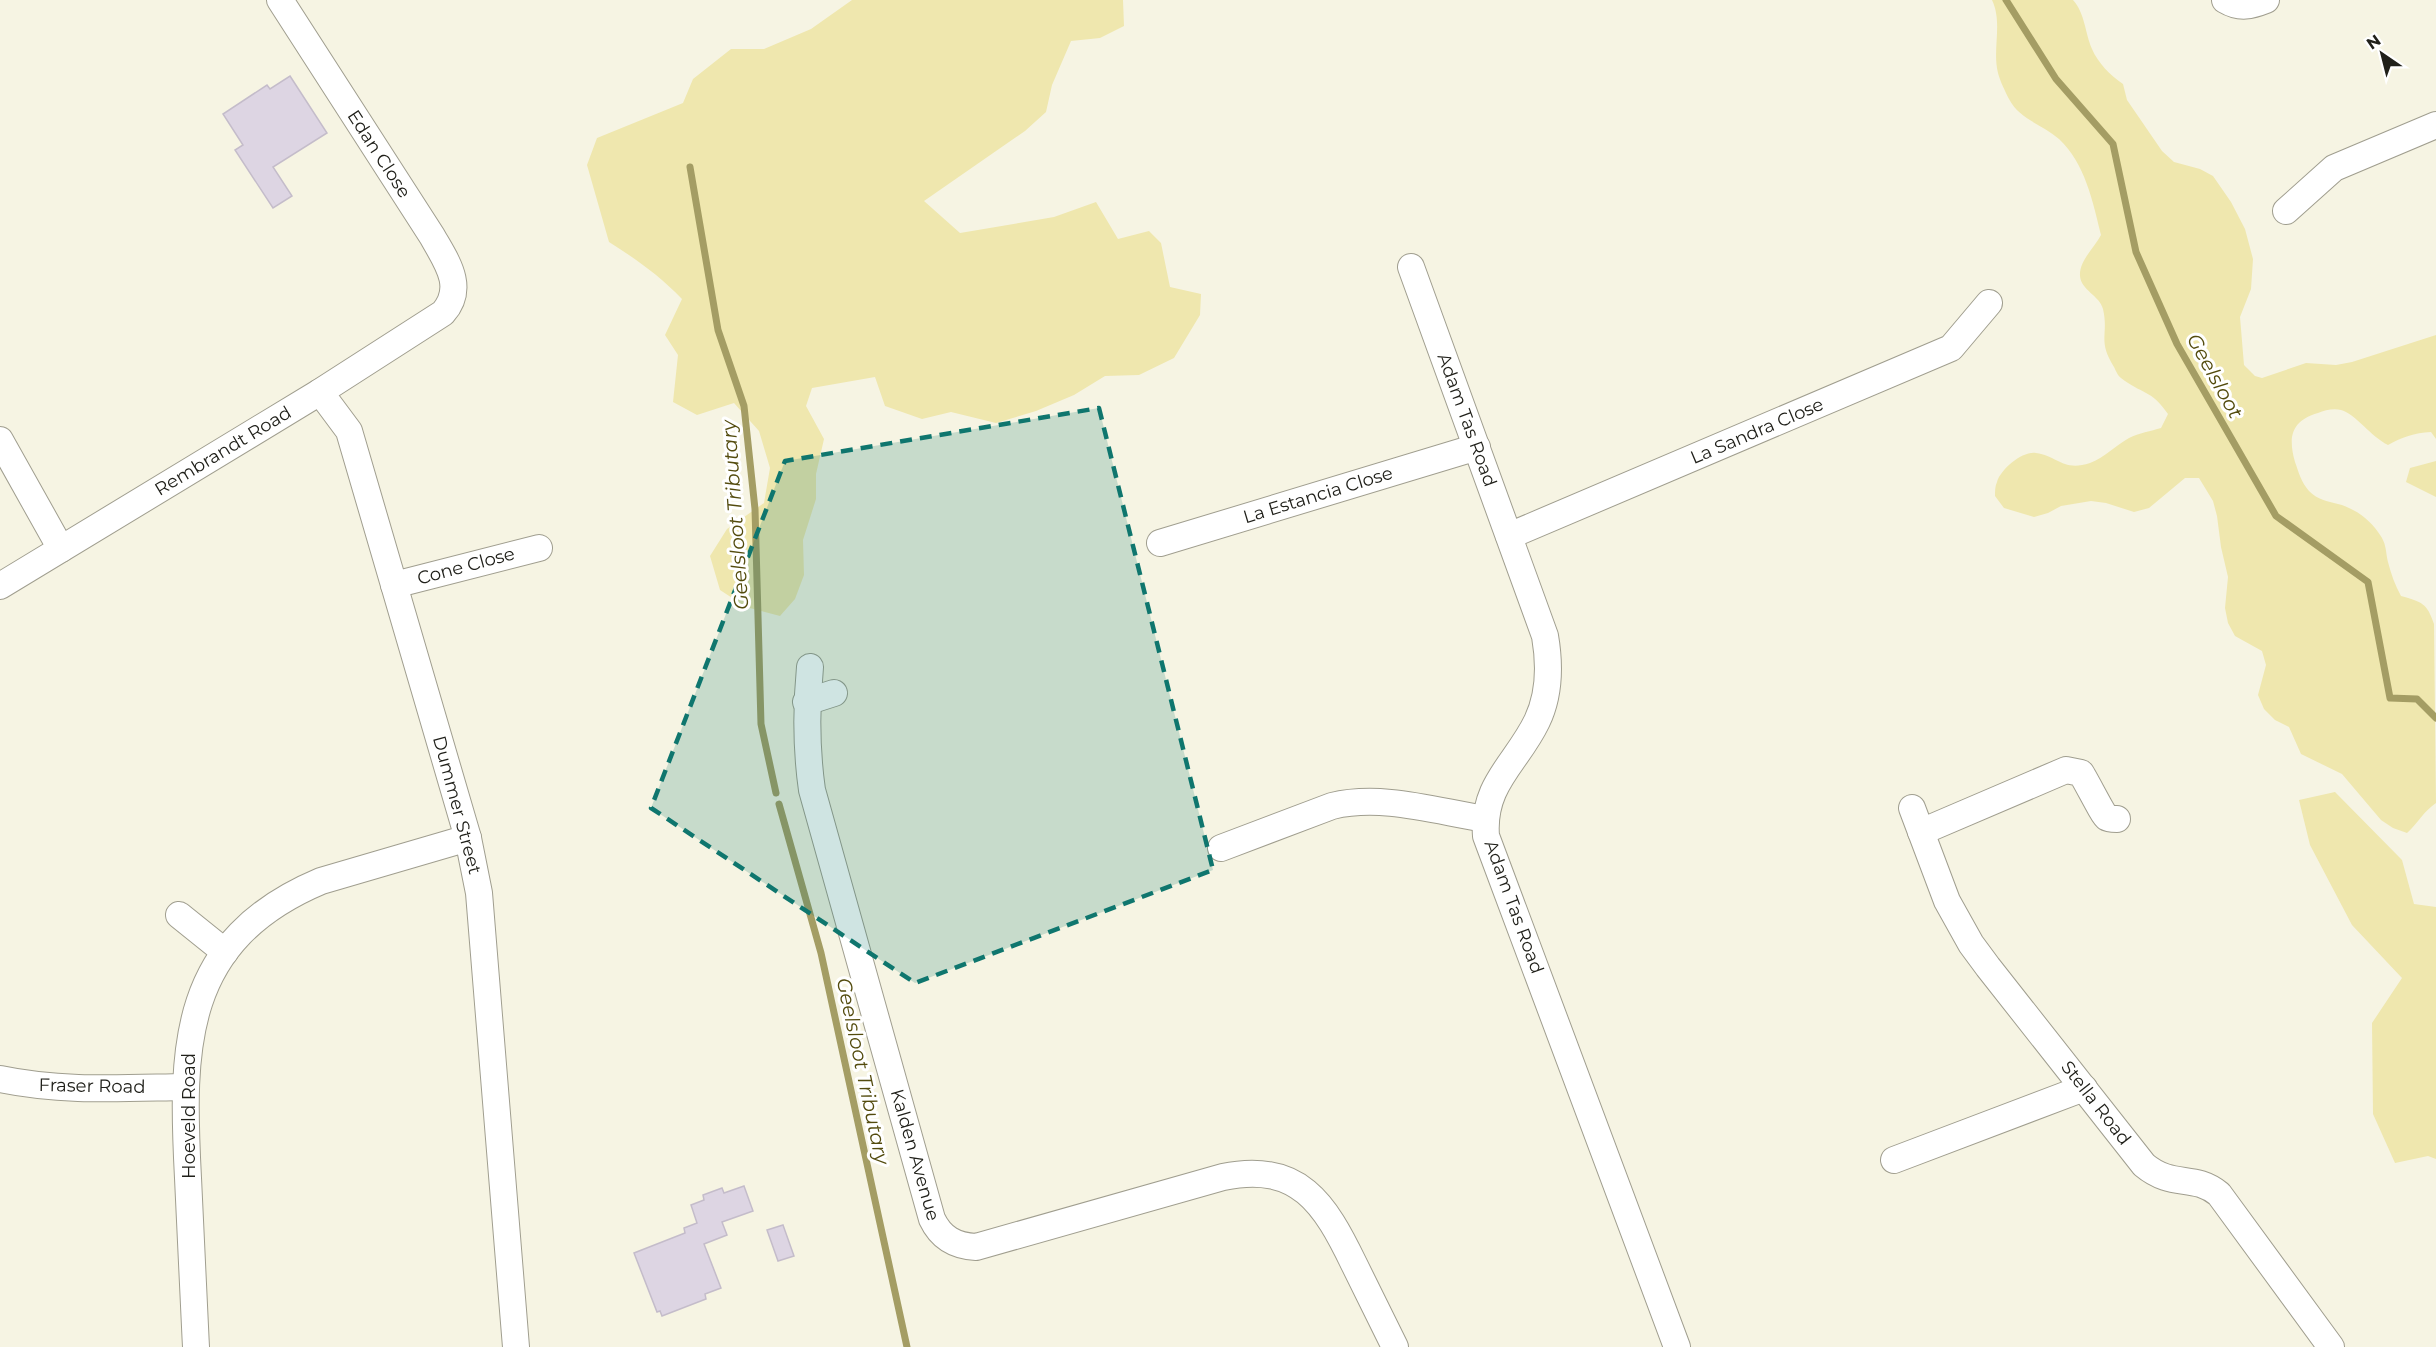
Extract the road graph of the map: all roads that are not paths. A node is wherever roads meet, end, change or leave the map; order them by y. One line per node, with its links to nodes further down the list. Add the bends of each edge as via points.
1 (280, 0): 8 (street, Edan Close, via 449,266 454,296)
2 (2225, 0): 3 (street, via 2241,7)
3 (2266, 0)
4 (2436, 124): 5 (street, via 2334,168)
5 (2286, 211)
6 (1411, 267): 11 (street, Adam Tas Road)
7 (1989, 303): 12 (street, La Sandra Close, via 1951,348)
8 (443, 312): 9 (street, Rembrandt Road)
9 (320, 392): 15 (street, Rembrandt Road); 16 (street, Dummer Street, via 349,431)
10 (0, 440): 15 (street)
11 (1477, 447): 12 (street, Adam Tas Road); 13 (street, La Estancia Close)
12 (1509, 536): 22 (street, Adam Tas Road, via 1545,636 1549,671 1536,723 1494,787)
13 (1160, 543)
14 (539, 548): 16 (street, Cone Close)
15 (61, 549): 17 (street, Rembrandt Road)
16 (394, 585): 25 (street, Dummer Street)
17 (0, 586)
18 (810, 667): 20 (street, Kalden Avenue)
19 (834, 693): 20 (street)
20 (806, 702): 35 (street, Kalden Avenue, via 812,790 932,1219 943,1236 958,1245 976,1247 1239,1174 1270,1175 1304,1190 1329,1214)
21 (1912, 808): 24 (street, Stella Road)
22 (1486, 819): 26 (street, via 1375,801 1347,802); 36 (street, Adam Tas Road, via 1486,836)
23 (2117, 819): 24 (street, via 2102,813 2081,772 2066,770)
24 (1921, 832): 31 (street, Stella Road, via 1947,901 1971,944)
25 (468, 838): 28 (street, Hoeveld Road, via 302,889 251,922); 34 (street, Dummer Street, via 479,892)
26 (1221, 848)
27 (178, 915): 28 (street)
28 (225, 952): 30 (street, Hoeveld Road, via 202,992 195,1014)
29 (0, 1079): 30 (street, Fraser Road, via 77,1089)
30 (185, 1087): 33 (street, Hoeveld Road)
31 (2084, 1088): 32 (street); 37 (street, Stella Road, via 2144,1165 2171,1180 2203,1184 2219,1194)
32 (1894, 1160)
33 (196, 1347)
34 (516, 1347)
35 (1395, 1347)
36 (1677, 1347)
37 (2331, 1347)

